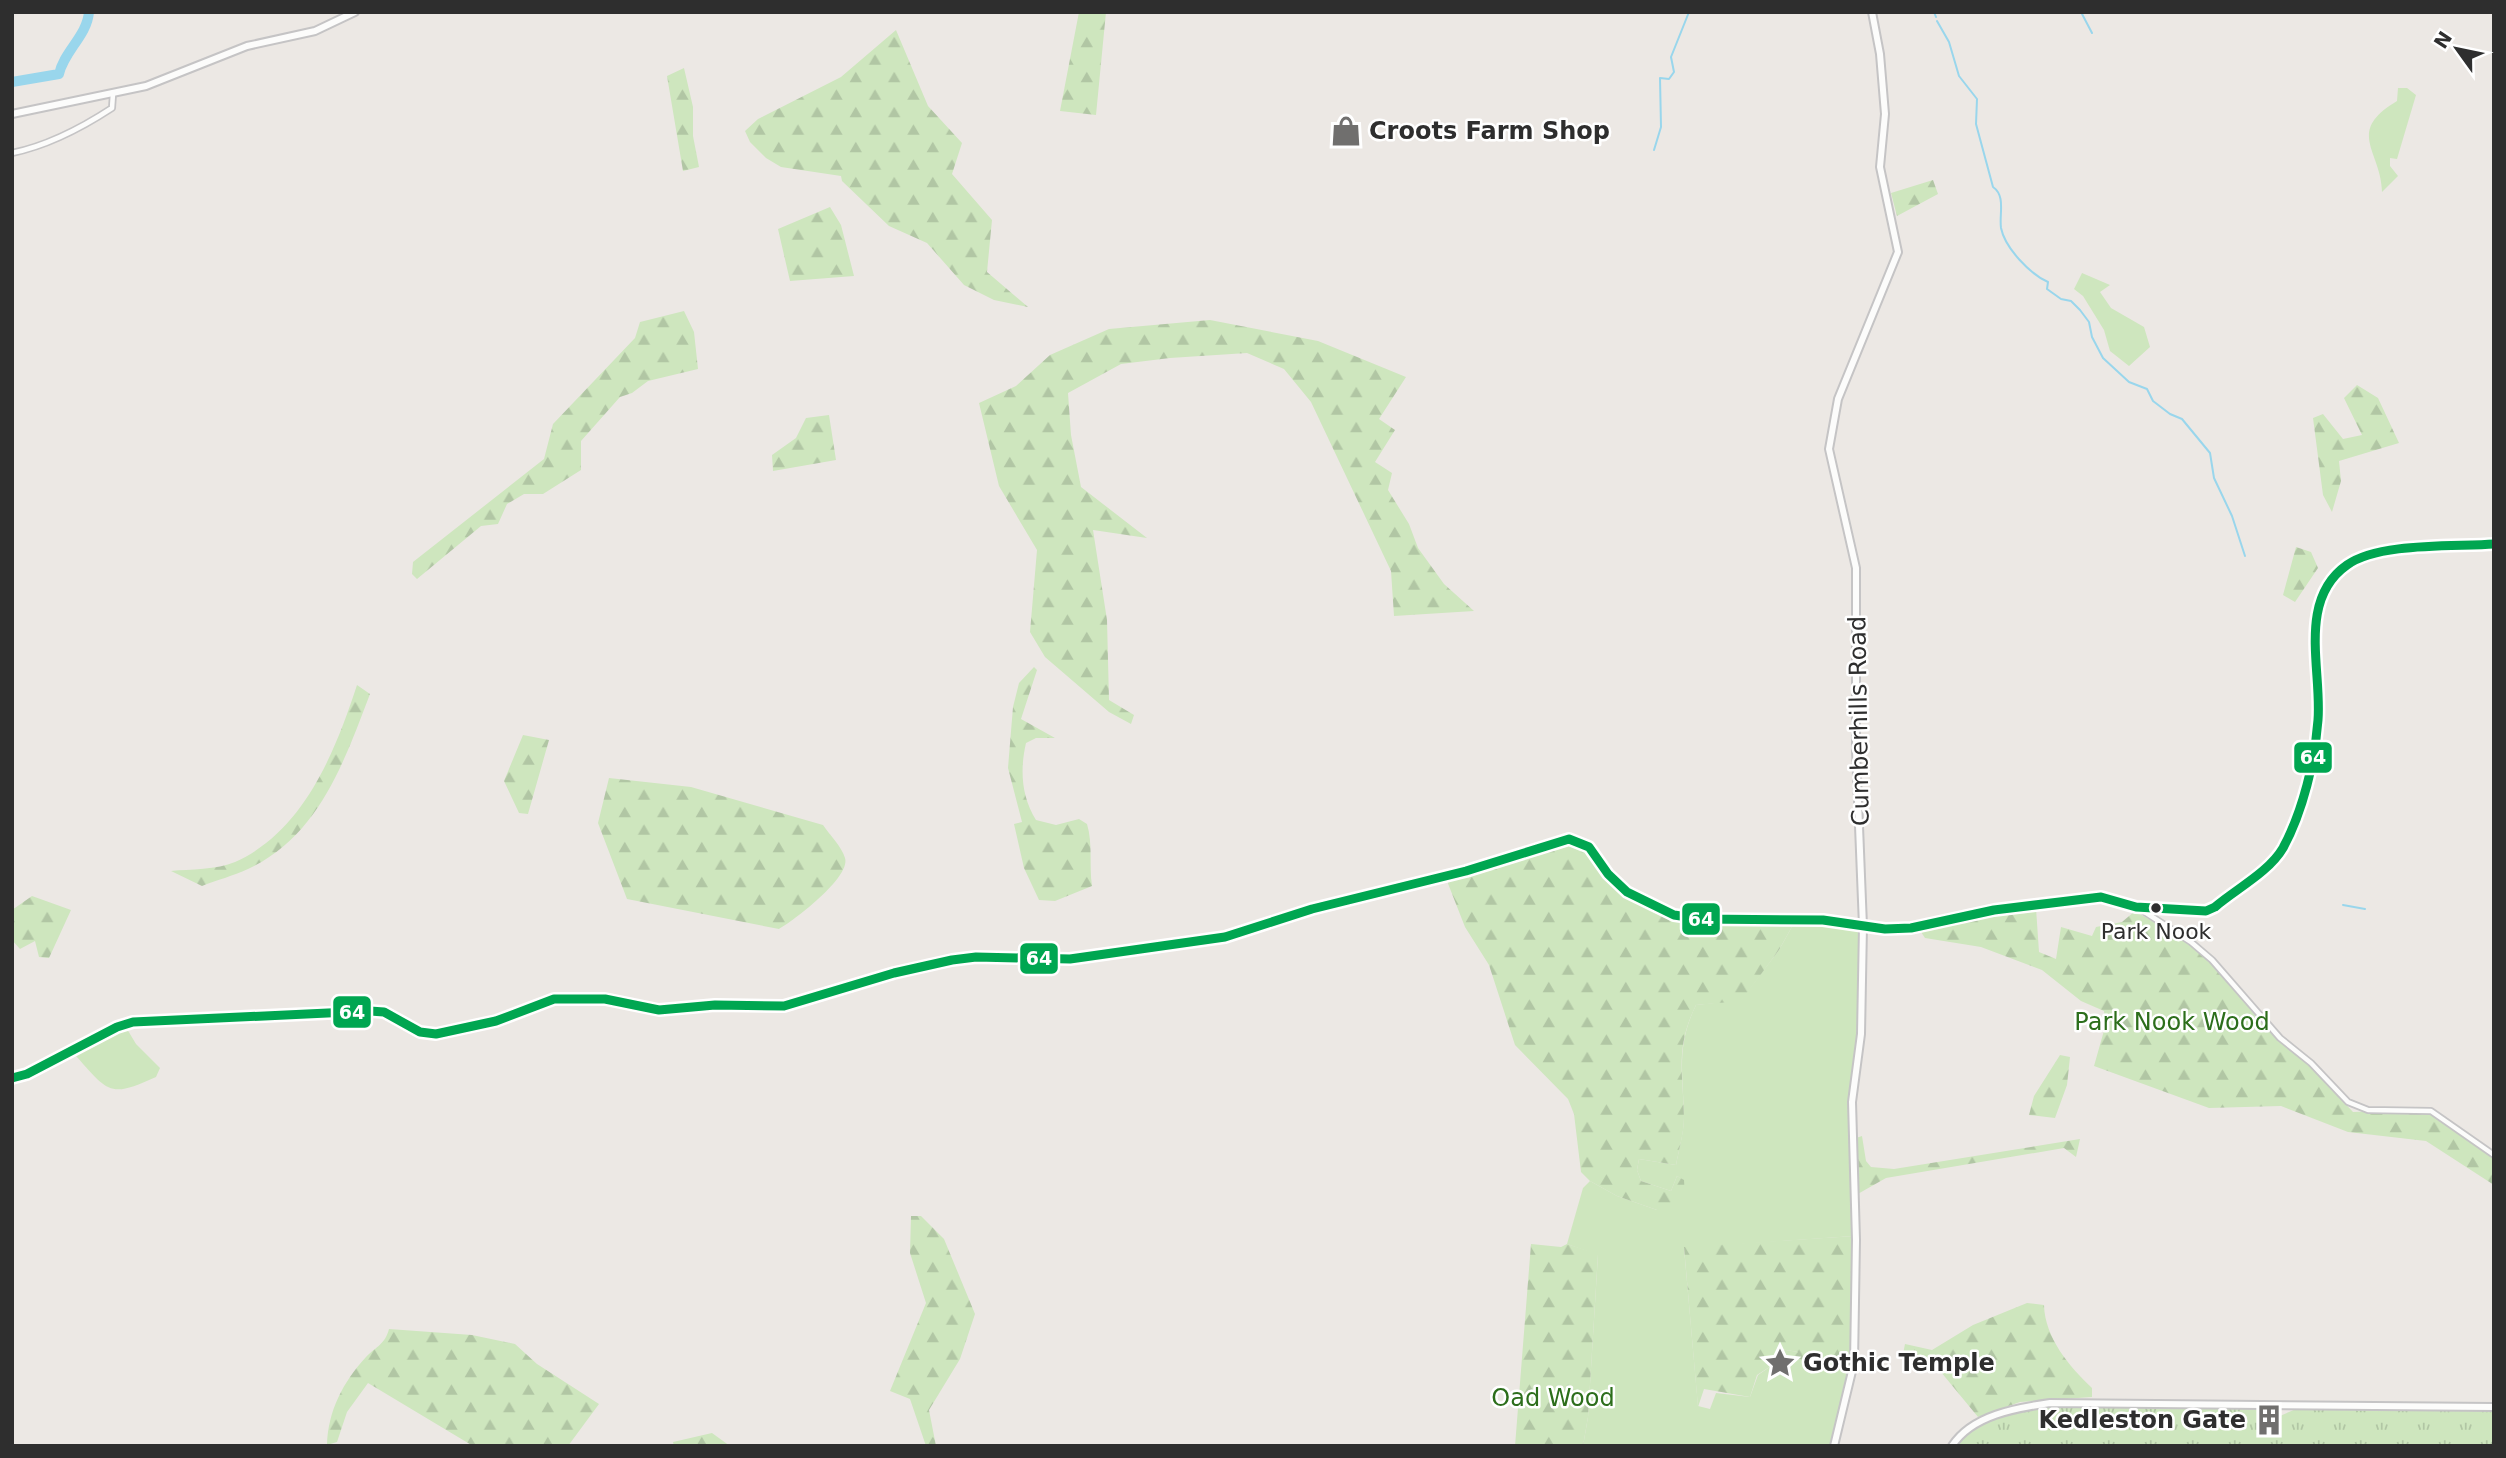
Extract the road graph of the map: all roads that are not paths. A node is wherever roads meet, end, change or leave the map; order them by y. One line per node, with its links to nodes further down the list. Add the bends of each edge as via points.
1 (355, 12): 3 (street, via 315,31 247,46 146,86)
2 (1872, 12): 8 (street, Cumberhills Road, via 1885,114 1880,167 1898,252 1838,400 1829,449 1856,568)
3 (113, 94): 4 (street); 5 (street, via 112,108 105,113)
4 (12, 114)
5 (12, 153)
6 (2494, 544): 7 (street, via 2389,552 2350,563 2337,573 2316,620 2319,699 2314,752 2282,848 2215,907 2193,912)
7 (2136, 907): 8 (street, via 2101,897 1994,910 1911,928); 10 (street, via 2212,960 2280,1038 2348,1102 2368,1110 2431,1111)
8 (1863, 926): 9 (street, via 1823,920 1674,915 1619,887 1589,847 1569,839 1225,937 1070,959 976,957 894,972 784,1006 659,1010 605,999 554,999 496,1021 436,1034 420,1032 384,1012 370,1011 155,1020 117,1027); 12 (street, Cumberhills Road, via 1861,1034 1852,1102 1854,1363)
9 (12, 1078)
10 (2494, 1155)
11 (2494, 1407): 13 (street, via 2050,1402 1983,1421)
12 (1834, 1446)
13 (1952, 1446)

